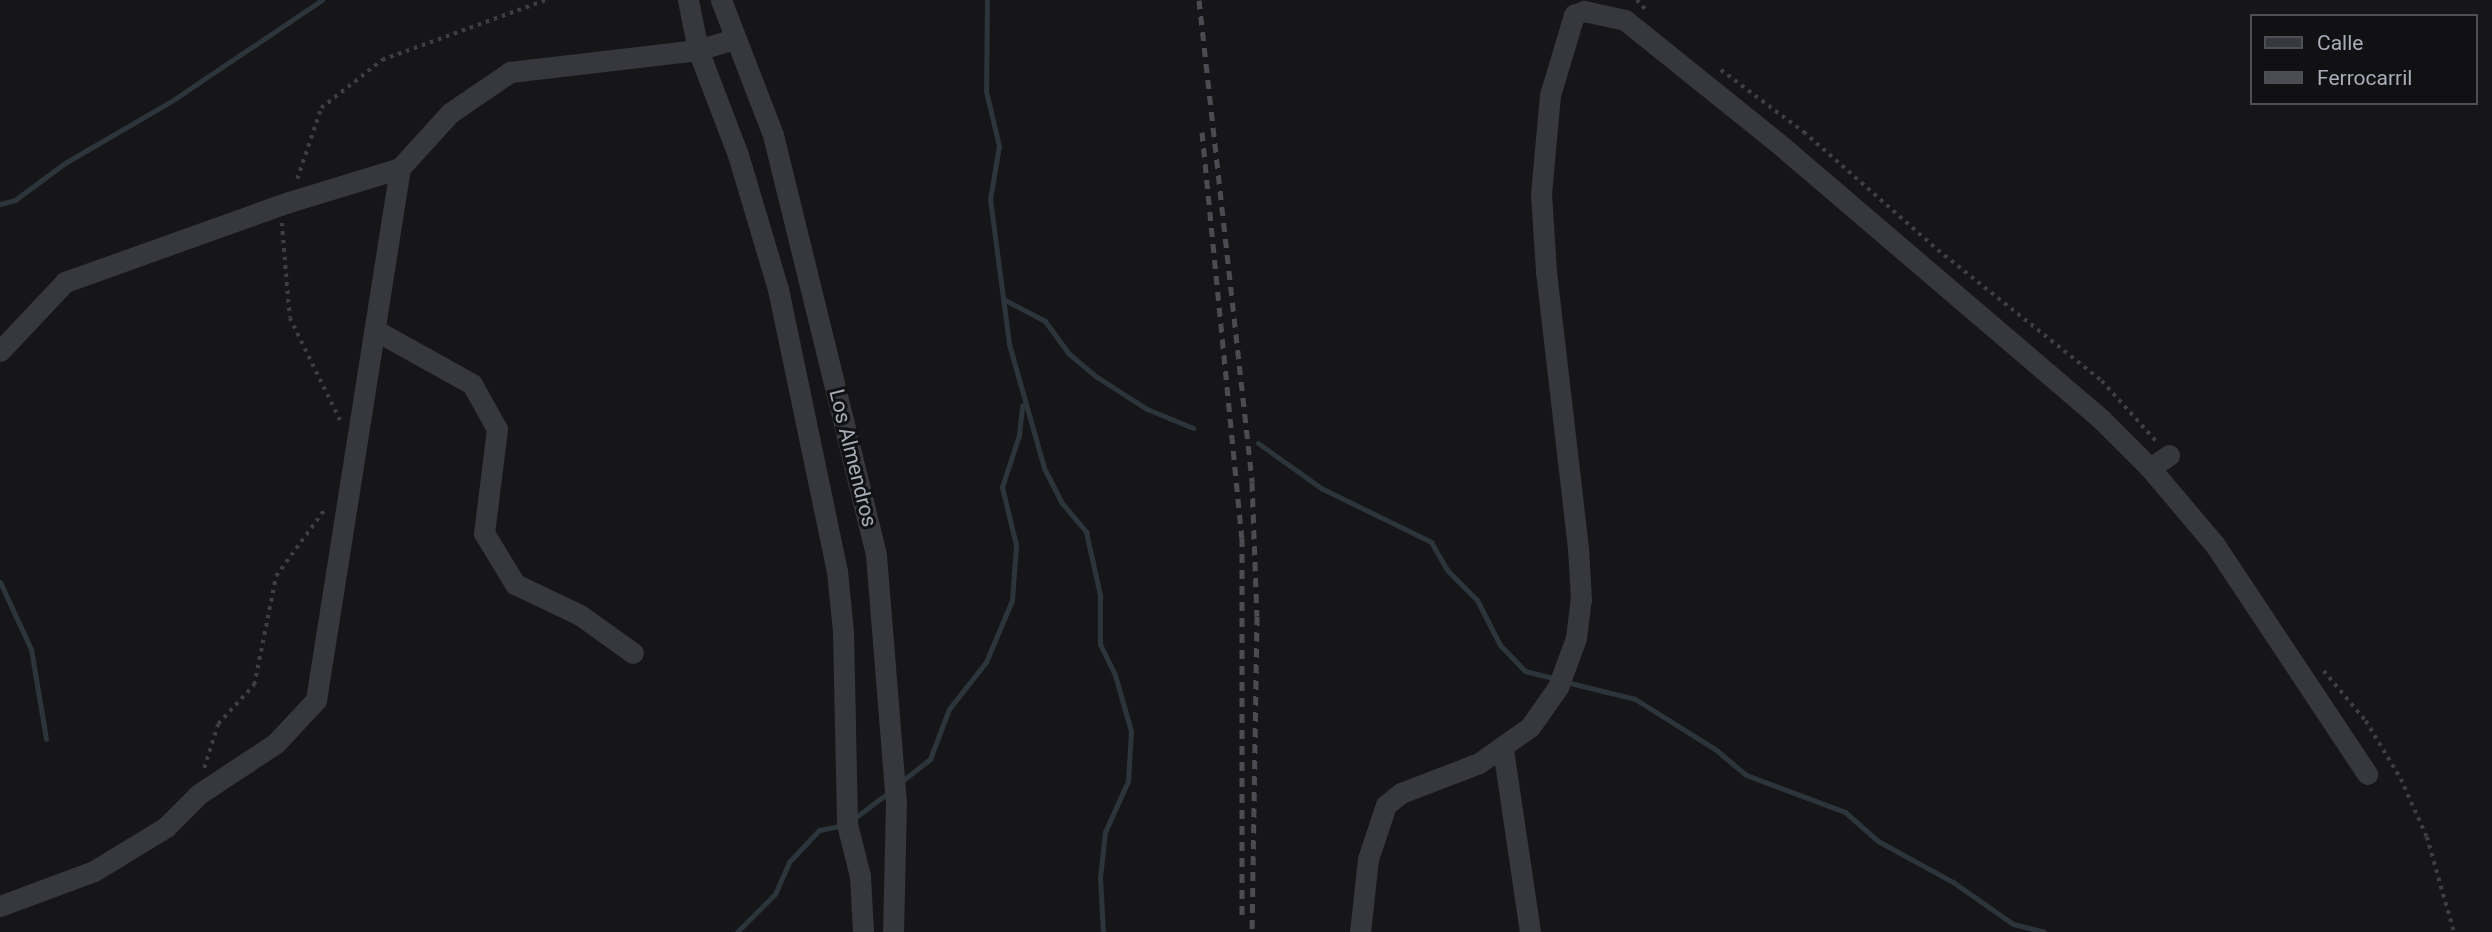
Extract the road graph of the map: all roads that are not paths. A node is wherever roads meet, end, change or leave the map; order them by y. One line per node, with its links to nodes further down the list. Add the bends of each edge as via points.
1 (688, 0): 5 (street, Los Almendros)
2 (721, 0): 4 (street, Los Almendros)
3 (1578, 5): 10 (street, via 1625,20 1778,143 2102,420); 12 (street, via 1550,94 1541,194 1581,600 1576,638 1558,687 1530,727)
4 (734, 39): 5 (street); 16 (street, Los Almendros, via 773,135 876,555 896,802)
5 (698, 50): 6 (street, via 510,72 450,113); 15 (street, Los Almendros, via 738,155 778,289 837,570 843,631 847,824 860,876)
6 (400, 168): 7 (street); 8 (street, via 289,202 65,282)
7 (375, 330): 11 (street, via 472,384 496,429 484,533 515,584 580,615); 14 (street, via 316,700 276,743 199,794 166,827 94,871)
8 (0, 351)
9 (2169, 455): 10 (street)
10 (2150, 468): 13 (street, via 2215,545)
11 (633, 653)
12 (1503, 749): 17 (street, via 1401,793 1386,805 1368,859); 18 (street)
13 (2367, 774)
14 (0, 906)
15 (863, 932)
16 (893, 932)
17 (1360, 932)
18 (1530, 932)

